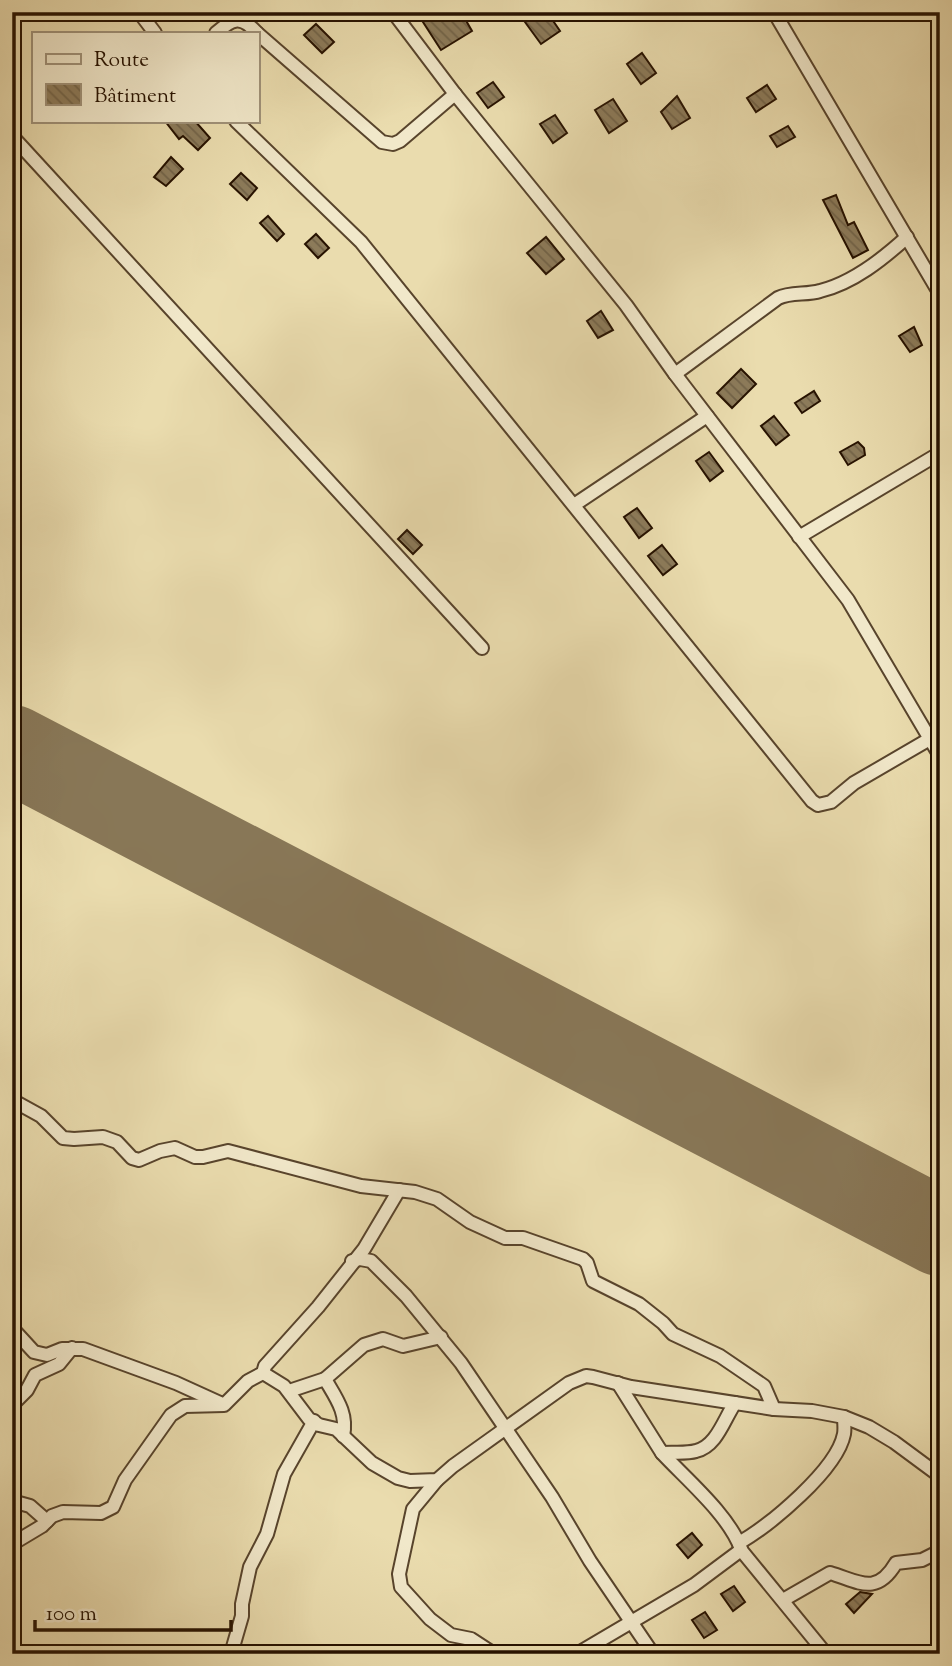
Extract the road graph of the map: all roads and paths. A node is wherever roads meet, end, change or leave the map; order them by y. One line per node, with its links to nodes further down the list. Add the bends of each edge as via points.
1 (139, 12): 4 (street)
2 (393, 12): 8 (street)
3 (774, 12): 11 (street)
4 (154, 32)
5 (217, 32): 6 (street, via 240,20)
6 (256, 32)
7 (259, 35): 8 (street, via 382,142 400,141)
8 (455, 94): 13 (street, via 626,305)
9 (237, 122): 16 (street, via 361,242)
10 (12, 136): 18 (street)
11 (907, 237): 12 (street); 13 (street, via 884,259 845,281 823,291 778,298)
12 (940, 294)
13 (675, 374): 14 (street)
14 (707, 416): 16 (street); 17 (street)
15 (940, 453): 17 (street)
16 (574, 505): 19 (street, via 818,805 831,802 854,783)
17 (799, 537): 19 (street, via 848,600)
18 (482, 648)
19 (934, 737): 20 (street)
20 (940, 756)
21 (12, 1100): 22 (street, via 41,1116 63,1138 103,1137 139,1160 175,1148 195,1157 228,1151 361,1186)
22 (399, 1190): 23 (street); 36 (street, via 438,1199 470,1222 505,1238 523,1238 583,1259 593,1280 639,1304 673,1334 720,1356 764,1385)
23 (364, 1249): 24 (street); 25 (street)
24 (352, 1261): 25 (street); 29 (street)
25 (371, 1261): 27 (street)
26 (12, 1328): 28 (street, via 41,1355)
27 (441, 1337): 30 (street, via 402,1346 383,1339 364,1345); 39 (street)
28 (72, 1348): 34 (street, via 59,1364 35,1375); 35 (street, via 176,1383)
29 (262, 1373): 32 (street); 35 (street)
30 (325, 1379): 32 (street); 40 (street, via 342,1408)
31 (618, 1383): 33 (street); 39 (street, via 581,1378); 41 (street)
32 (289, 1391): 38 (street)
33 (735, 1403): 36 (street); 41 (street, via 706,1447)
34 (12, 1405)
35 (224, 1405): 45 (street, via 185,1406 171,1415 125,1480 113,1507 102,1513 63,1512)
36 (774, 1409): 37 (street)
37 (844, 1417): 42 (street, via 894,1442); 47 (street, via 844,1434 822,1472 798,1499)
38 (313, 1421): 40 (street); 51 (street, via 284,1474 267,1534 250,1567)
39 (505, 1429): 43 (street); 50 (street)
40 (343, 1436): 43 (street, via 372,1463 398,1478)
41 (662, 1453): 47 (street, via 713,1507)
42 (940, 1476)
43 (437, 1480): 52 (street, via 413,1509 399,1574 401,1587 451,1635 471,1639)
44 (12, 1501): 45 (street, via 30,1506)
45 (47, 1521): 46 (street)
46 (12, 1544)
47 (740, 1547): 49 (street); 50 (street, via 694,1586)
48 (940, 1551): 49 (street, via 922,1560 896,1563 874,1583 830,1573)
49 (783, 1600): 55 (street)
50 (632, 1622): 53 (street); 54 (street)
51 (230, 1654)
52 (494, 1654)
53 (577, 1654)
54 (653, 1654)
55 (825, 1654)

